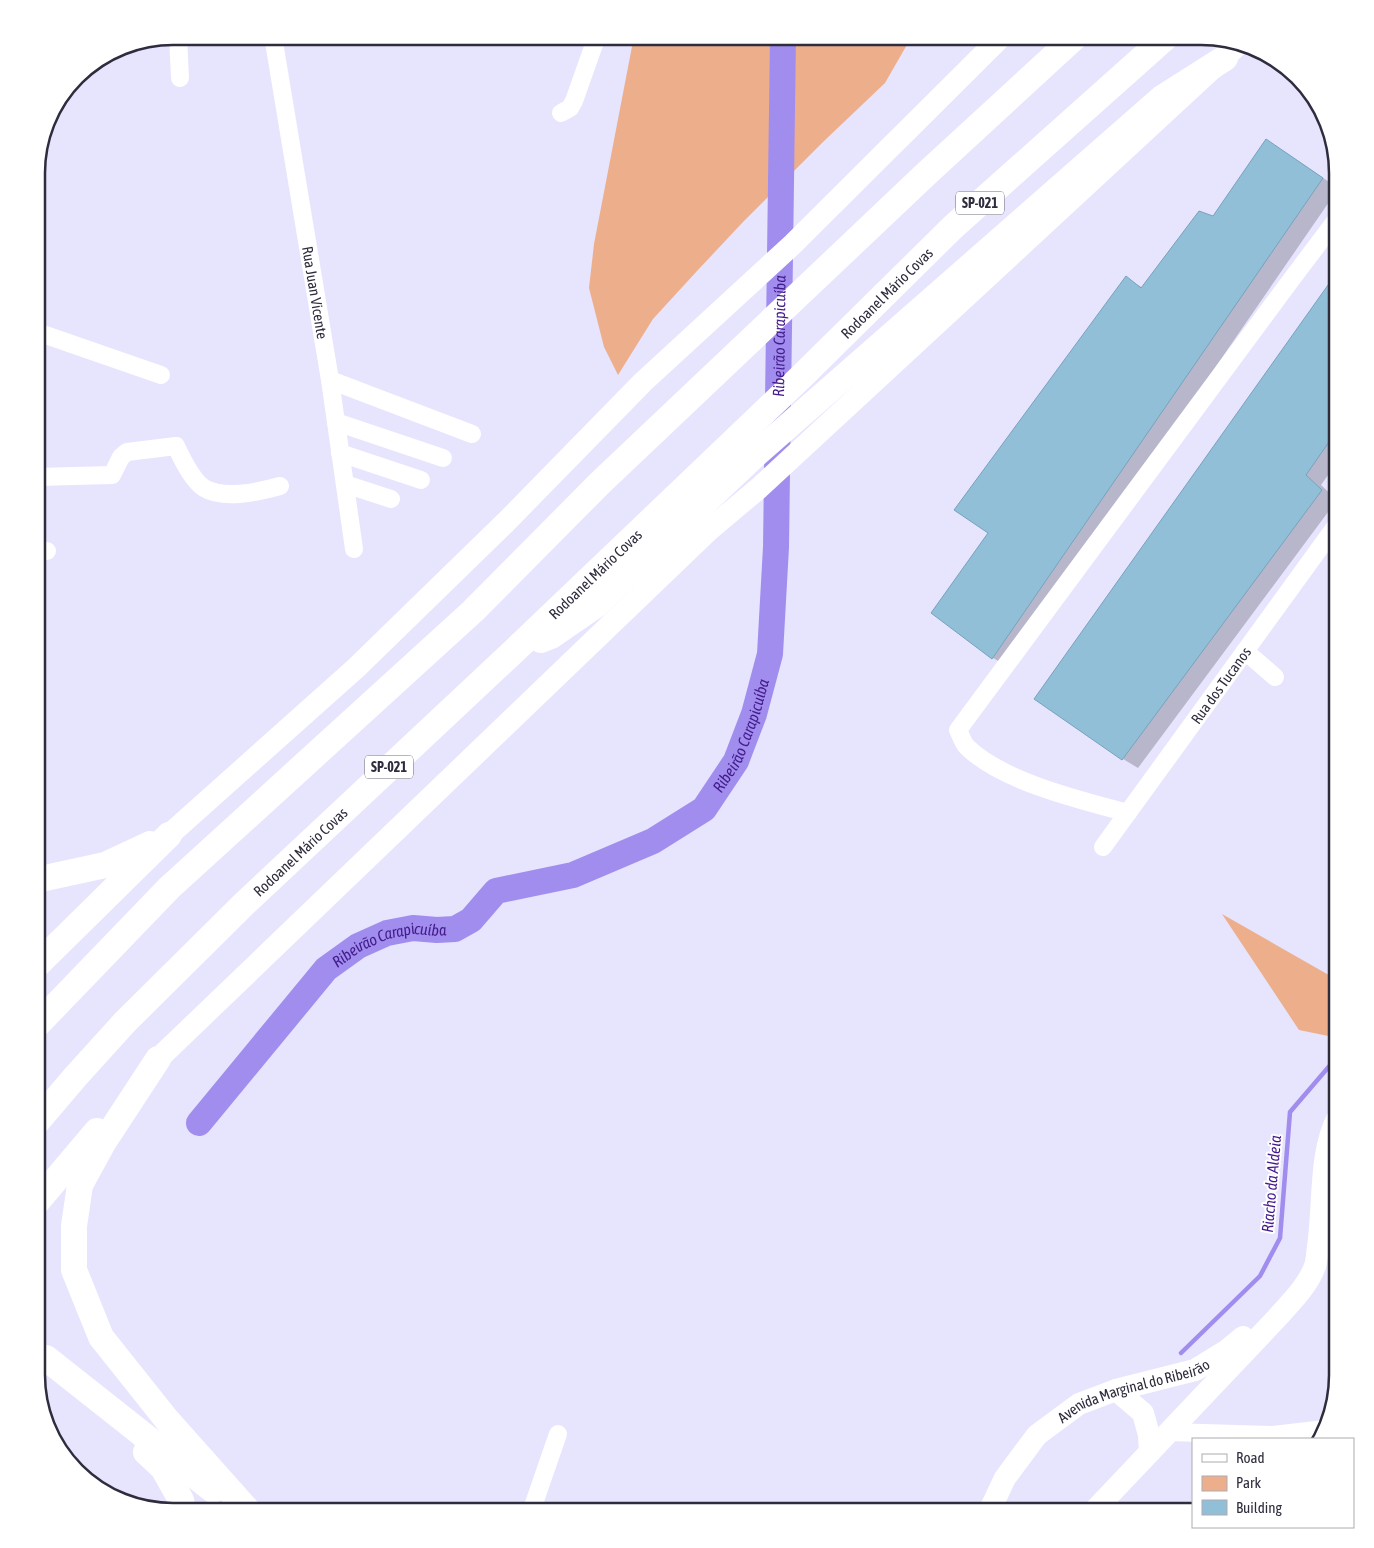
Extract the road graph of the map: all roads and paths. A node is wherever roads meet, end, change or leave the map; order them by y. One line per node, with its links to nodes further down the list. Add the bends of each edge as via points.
1 (178, 45): 8 (street)
2 (274, 45): 13 (street, Rua Juan Vicente)
3 (594, 45): 9 (street, via 574,101)
4 (993, 45): 29 (main road, via 793,244 643,382 356,668)
5 (1066, 45): 33 (highway, via 600,483 473,611 169,888)
6 (1156, 45): 26 (highway, Rodoanel Mário Covas / SP-021, via 953,227)
7 (1232, 51): 26 (highway, via 1162,98 755,455 596,605 551,636); 34 (main road, via 759,488 709,530)
8 (180, 78)
9 (561, 113)
10 (1329, 230): 28 (street, via 958,730 966,746 987,762 1021,780)
11 (45, 335): 12 (street)
12 (161, 375)
13 (330, 380): 14 (street, Rua Juan Vicente); 15 (street)
14 (336, 422): 16 (street, Rua Juan Vicente); 17 (street)
15 (472, 434)
16 (340, 453): 19 (street); 20 (street, Rua Juan Vicente)
17 (443, 458)
18 (45, 477): 21 (street, via 112,475 127,452 176,446 202,487 217,494 246,494)
19 (421, 480)
20 (345, 484): 22 (street); 24 (street, Rua Juan Vicente)
21 (280, 486)
22 (391, 499)
23 (1329, 535): 25 (street, Rua dos Tucanos)
24 (354, 549)
25 (1244, 651): 27 (street); 28 (street, Rua dos Tucanos)
26 (513, 652): 35 (highway, Rodoanel Mário Covas / SP-021, via 244,904 125,1022)
27 (1275, 677)
28 (1128, 813): 30 (street, Rua dos Tucanos)
29 (169, 835): 31 (highway, via 105,865); 32 (highway)
30 (1103, 847)
31 (45, 878)
32 (45, 957)
33 (45, 1017)
34 (158, 1059): 37 (highway); 48 (highway, via 103,1143 80,1185 74,1226 74,1270 101,1337 167,1420)
35 (45, 1112)
36 (1329, 1182): 38 (main road, Avenida Marginal do Ribeirão, via 1314,1266)
37 (45, 1192)
38 (1300, 1291): 41 (main road, Avenida Marginal do Ribeirão, via 1226,1351 1195,1370); 43 (main road, Avenida Marginal do Ribeirão)
39 (45, 1357): 47 (highway)
40 (45, 1358): 46 (highway, via 164,1468)
41 (1116, 1390): 45 (main road, via 1143,1413); 50 (main road, Avenida Marginal do Ribeirão, via 1079,1404 1038,1435 1005,1478)
42 (1316, 1430): 43 (street, via 1273,1435)
43 (1168, 1432): 45 (main road, Avenida Marginal do Ribeirão)
44 (558, 1434): 49 (street)
45 (1150, 1452): 51 (main road, Avenida Marginal do Ribeirão)
46 (182, 1503)
47 (230, 1503)
48 (241, 1503)
49 (534, 1503)
50 (994, 1503)
51 (1102, 1503)

